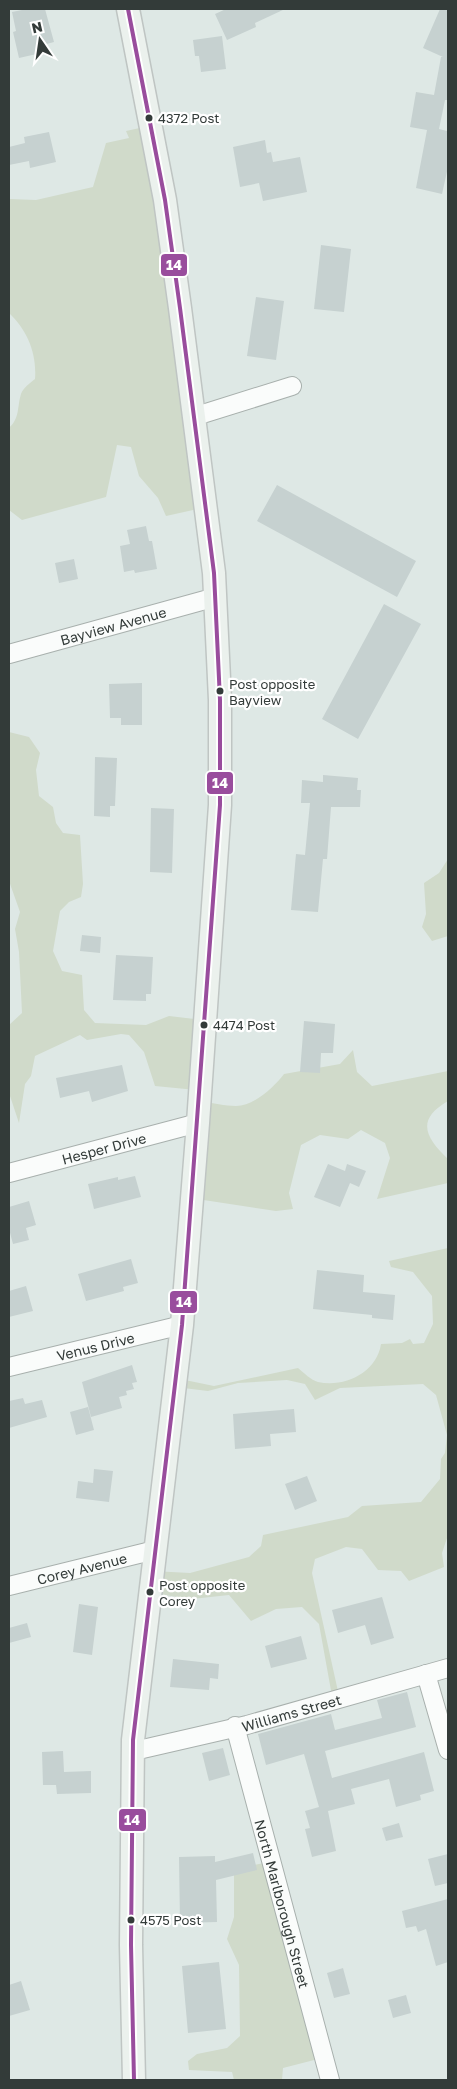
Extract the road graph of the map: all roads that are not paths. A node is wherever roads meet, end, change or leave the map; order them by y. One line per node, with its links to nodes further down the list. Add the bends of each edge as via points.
1 (128, 9): 3 (main road, via 165,200)
2 (292, 386): 3 (street)
3 (193, 417): 4 (main road)
4 (216, 597): 5 (street, Bayview Avenue); 6 (main road, via 220,805)
5 (9, 654)
6 (198, 1123): 7 (street, Hesper Drive); 8 (main road)
7 (9, 1173)
8 (182, 1325): 9 (street, Venus Drive); 10 (main road)
9 (9, 1367)
10 (155, 1550): 11 (street, Corey Avenue); 16 (main road)
11 (9, 1586)
12 (448, 1668): 13 (street, Williams Street)
13 (426, 1674): 14 (street, Williams Street); 15 (street)
14 (235, 1726): 16 (street, Williams Street); 18 (street, North Marlborough Street)
15 (448, 1750)
16 (134, 1751): 17 (main road, via 131,1945)
17 (134, 2080)
18 (330, 2080)

